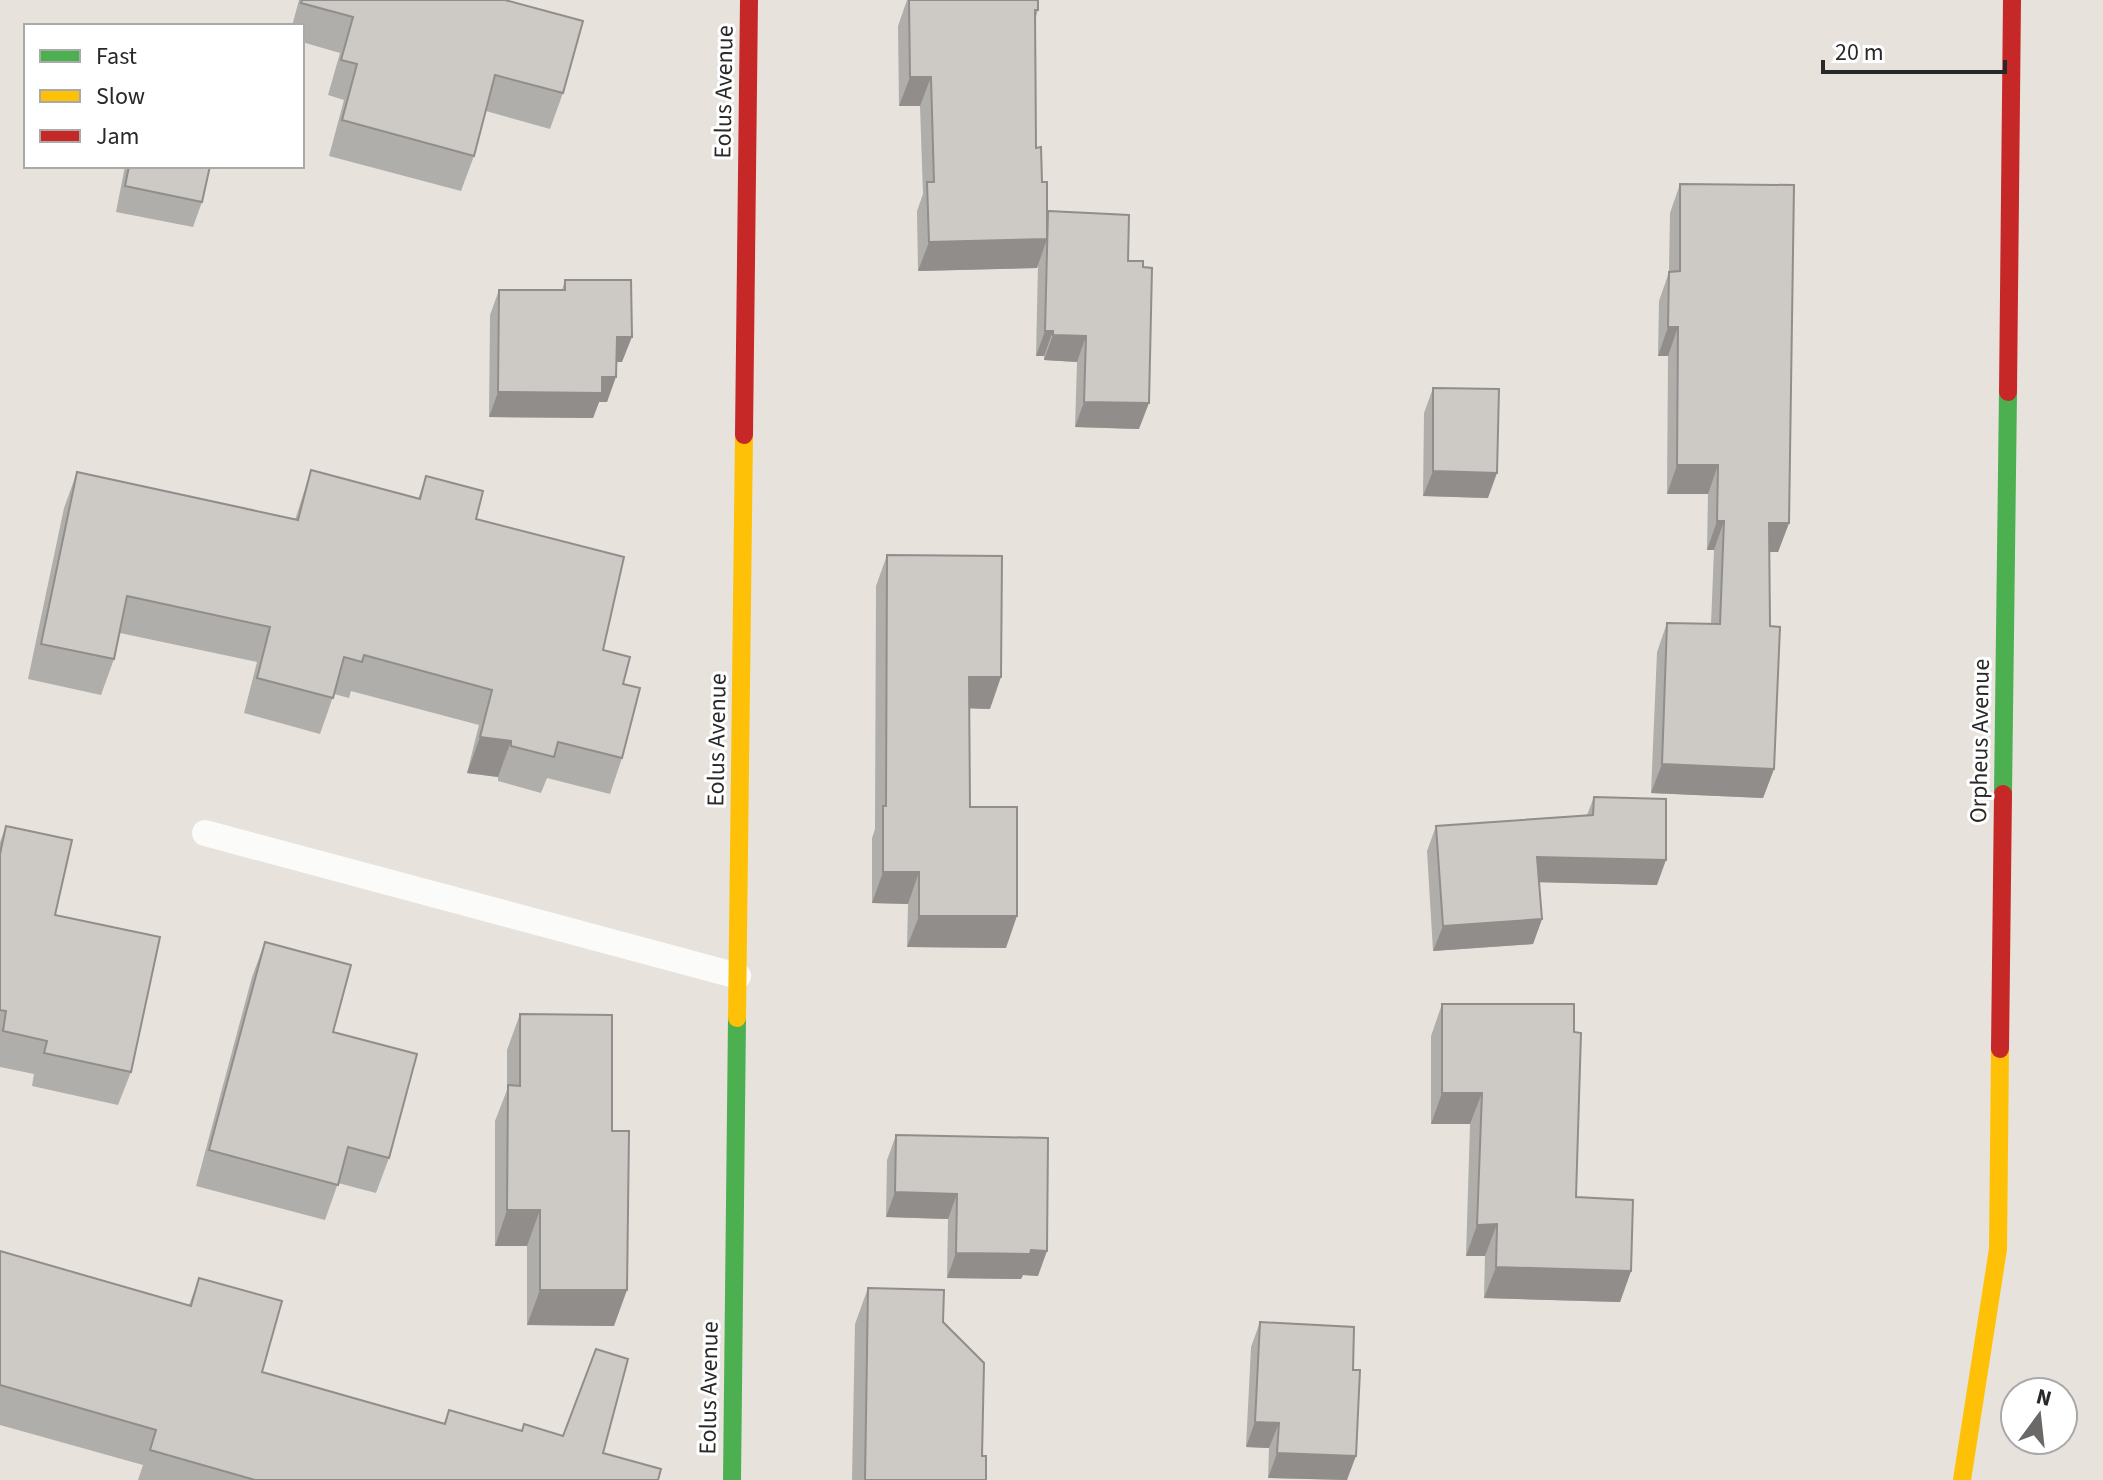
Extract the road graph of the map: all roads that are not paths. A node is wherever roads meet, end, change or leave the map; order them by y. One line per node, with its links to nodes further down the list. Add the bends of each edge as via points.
1 (749, 0): 4 (street, Eolus Avenue)
2 (2012, 0): 6 (street, Orpheus Avenue, via 1998,1249)
3 (205, 833): 4 (lane)
4 (738, 976): 5 (street, Eolus Avenue)
5 (732, 1480)
6 (1962, 1480)

